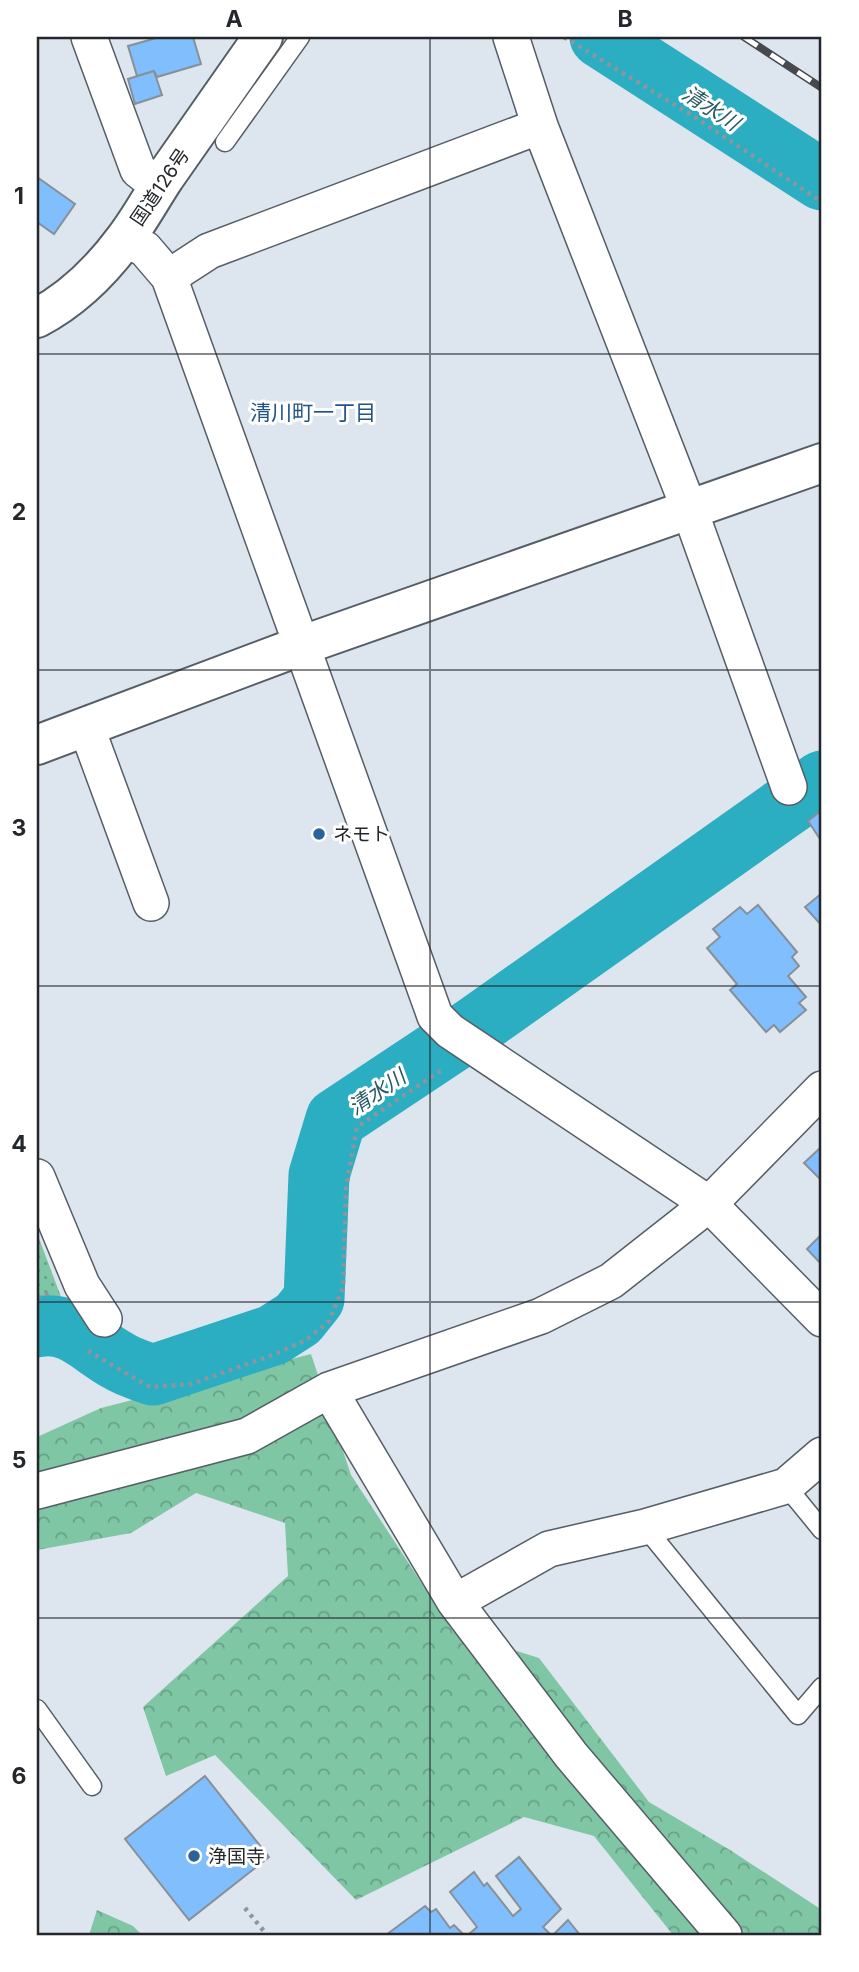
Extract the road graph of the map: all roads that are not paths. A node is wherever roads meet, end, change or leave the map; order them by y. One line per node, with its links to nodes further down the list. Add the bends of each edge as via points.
1 (89, 37): 7 (street, via 138,170)
2 (263, 37): 7 (main road, 国道126号)
3 (300, 37): 6 (lane)
4 (511, 37): 5 (street)
5 (540, 126): 9 (street, via 209,251); 12 (street)
6 (225, 142)
7 (159, 186): 8 (main road, 国道126号)
8 (125, 239): 9 (street, via 145,249); 10 (main road, 国道126号, via 75,292)
9 (169, 276): 13 (street)
10 (37, 318)
11 (822, 463): 12 (main road)
12 (690, 511): 13 (main road); 16 (street)
13 (303, 645): 14 (main road); 20 (street, via 435,1016)
14 (86, 726): 15 (main road); 17 (street)
15 (37, 744)
16 (789, 787)
17 (152, 903)
18 (822, 1089): 20 (street)
19 (37, 1177): 21 (street, via 82,1285)
20 (709, 1204): 22 (street); 23 (street, via 611,1281 541,1316)
21 (104, 1319)
22 (822, 1319)
23 (328, 1390): 26 (street, via 247,1436); 29 (street)
24 (822, 1455): 25 (street)
25 (786, 1486): 27 (street); 28 (lane)
26 (37, 1491)
27 (645, 1527): 29 (street, via 549,1549); 30 (lane, via 798,1715)
28 (822, 1530)
29 (455, 1602): 33 (street, via 571,1755)
30 (822, 1687)
31 (37, 1709): 32 (lane)
32 (92, 1786)
33 (724, 1935)

